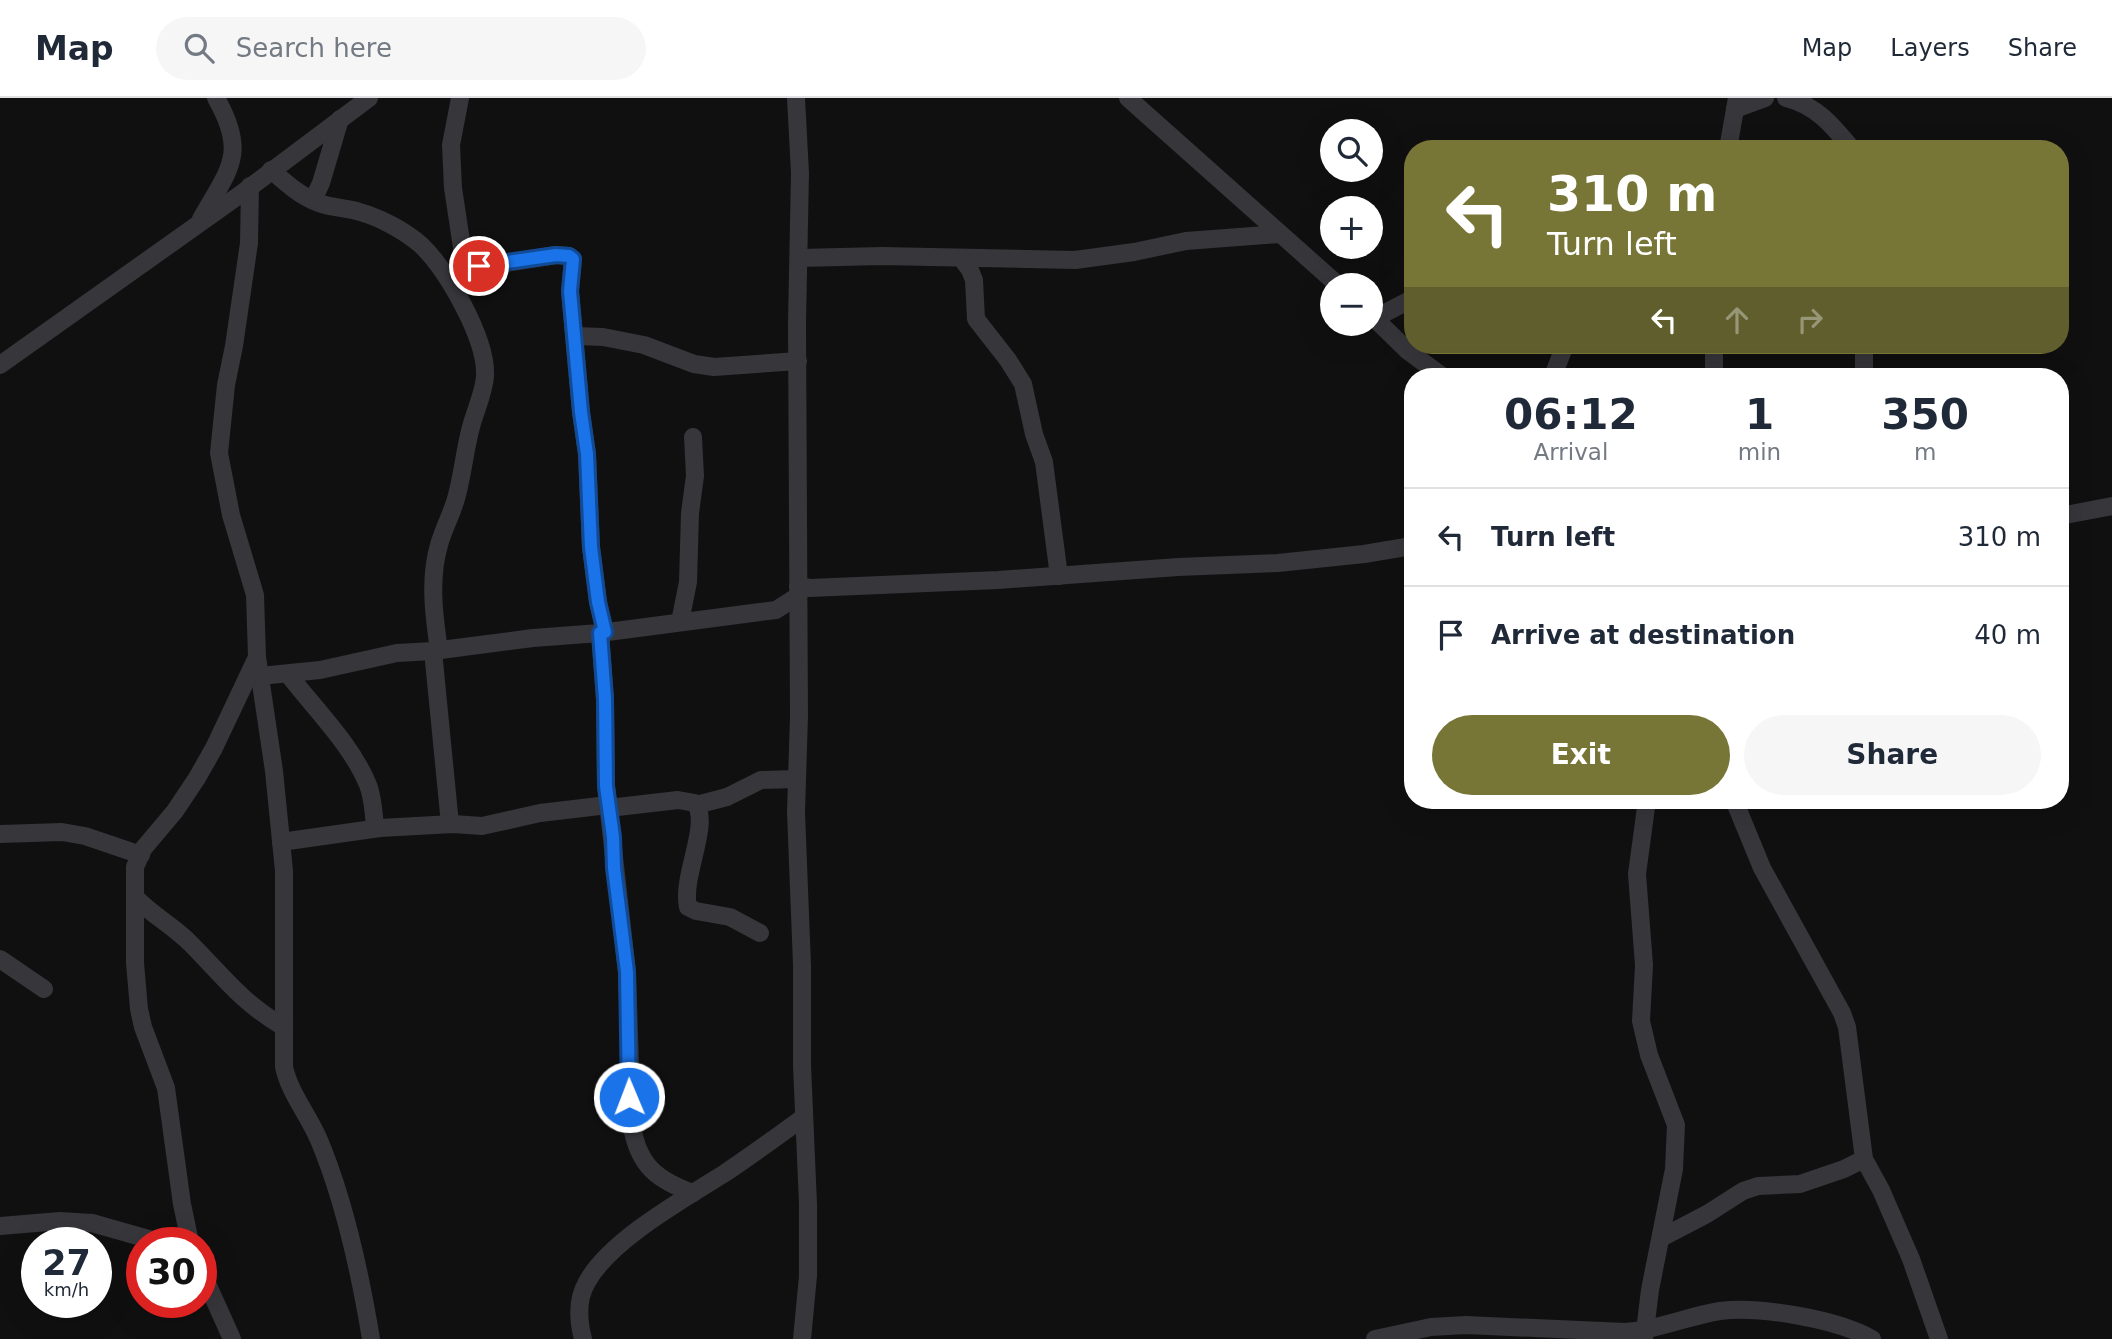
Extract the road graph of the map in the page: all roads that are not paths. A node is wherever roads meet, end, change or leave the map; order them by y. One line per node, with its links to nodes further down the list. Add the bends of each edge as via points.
1 (216, 98): 15 (street, via 230,130 234,155)
2 (369, 98): 9 (street)
3 (460, 98): 19 (street, via 451,145)
4 (796, 98): 17 (street)
5 (1128, 98): 16 (street)
6 (1765, 98): 8 (street)
7 (1786, 98): 11 (street, via 1816,110)
8 (1736, 104): 10 (street)
9 (340, 119): 12 (street); 14 (street)
10 (1730, 140)
11 (1844, 140)
12 (271, 170): 13 (street); 14 (street)
13 (250, 186): 15 (street); 40 (street, via 249,243 219,453 255,594)
14 (313, 200): 21 (street, via 360,212 396,228 438,262)
15 (199, 223): 29 (street)
16 (1280, 234): 18 (street, via 1186,241 1075,260); 20 (street)
17 (799, 258): 18 (street); 28 (street)
18 (962, 259): 35 (street, via 974,280 975,319 1023,384 1044,462)
19 (461, 266): 21 (street); 25 (street, via 571,257)
20 (1324, 273)
21 (453, 290): 39 (street, via 480,341 485,378 436,561)
22 (1404, 302): 23 (street)
23 (1383, 311)
24 (1383, 327): 26 (street)
25 (575, 336): 28 (street, via 644,345 714,367); 38 (street)
26 (1404, 347)
27 (1412, 354): 30 (street)
28 (798, 361): 36 (street)
29 (0, 365)
30 (1431, 368)
31 (693, 437): 37 (street, via 688,582)
32 (2112, 506): 33 (street)
33 (2069, 514)
34 (1404, 547): 35 (street, via 1311,561)
35 (1059, 576): 36 (street)
36 (798, 591): 37 (street, via 776,610); 43 (street)
37 (680, 622): 38 (street)
38 (602, 633): 39 (street); 45 (street)
39 (436, 650): 41 (street); 48 (street)
40 (257, 657): 42 (street); 52 (street, via 197,778)
41 (288, 674): 42 (street); 49 (street, via 361,772 368,785)
42 (260, 676): 51 (street)
43 (797, 779): 44 (street, via 761,780 727,797); 58 (street)
44 (696, 805): 45 (street, via 678,800); 54 (street, via 700,825 687,881 688,907 730,917)
45 (609, 807): 48 (street, via 540,813 482,826); 60 (street, via 627,972 634,1142 655,1174)
46 (1646, 809): 64 (street, via 1637,874 1644,965 1641,1020 1676,1125 1674,1169)
47 (1738, 809): 59 (street, via 1762,867 1847,1027)
48 (450, 824): 49 (street)
49 (375, 828): 51 (street)
50 (0, 834): 52 (street, via 62,832)
51 (281, 842): 57 (street)
52 (141, 855): 53 (street, via 135,867)
53 (136, 898): 57 (street, via 192,944 230,988); 62 (street, via 139,1009 166,1088)
54 (760, 933)
55 (0, 959): 56 (street)
56 (44, 989)
57 (282, 1026): 68 (street, via 287,1082 318,1138 339,1198)
58 (804, 1117): 60 (street); 70 (street, via 808,1264)
59 (1864, 1159): 64 (street, via 1800,1184 1743,1191); 73 (street, via 1915,1269)
60 (693, 1193): 69 (street, via 597,1265 579,1305)
61 (0, 1226): 63 (street, via 60,1220)
62 (187, 1227)
63 (126, 1233)
64 (1661, 1238): 66 (street)
65 (217, 1306): 67 (street)
66 (1644, 1335): 71 (street, via 1458,1325); 72 (street, via 1720,1311 1756,1311 1819,1320)
67 (232, 1339)
68 (371, 1339)
69 (583, 1339)
70 (802, 1339)
71 (1375, 1339)
72 (1872, 1339)
73 (1939, 1339)

